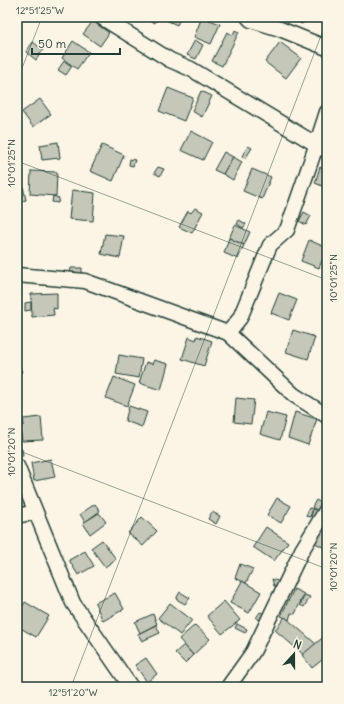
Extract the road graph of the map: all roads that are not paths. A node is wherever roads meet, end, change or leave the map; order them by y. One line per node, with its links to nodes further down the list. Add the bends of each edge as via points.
1 (102, 17): 5 (street, via 170,60 191,69)
2 (248, 17): 3 (street)
3 (327, 48)
4 (327, 112): 5 (street)
5 (322, 148): 7 (street, via 287,230 270,245 240,318)
6 (17, 275): 7 (street, via 86,281)
7 (228, 333): 8 (street, via 294,395)
8 (327, 416)
9 (17, 466): 11 (street)
10 (327, 509): 14 (street, via 302,550 253,652)
11 (35, 512): 12 (street); 13 (street, via 73,603)
12 (17, 516)
13 (131, 687)
14 (228, 687)

